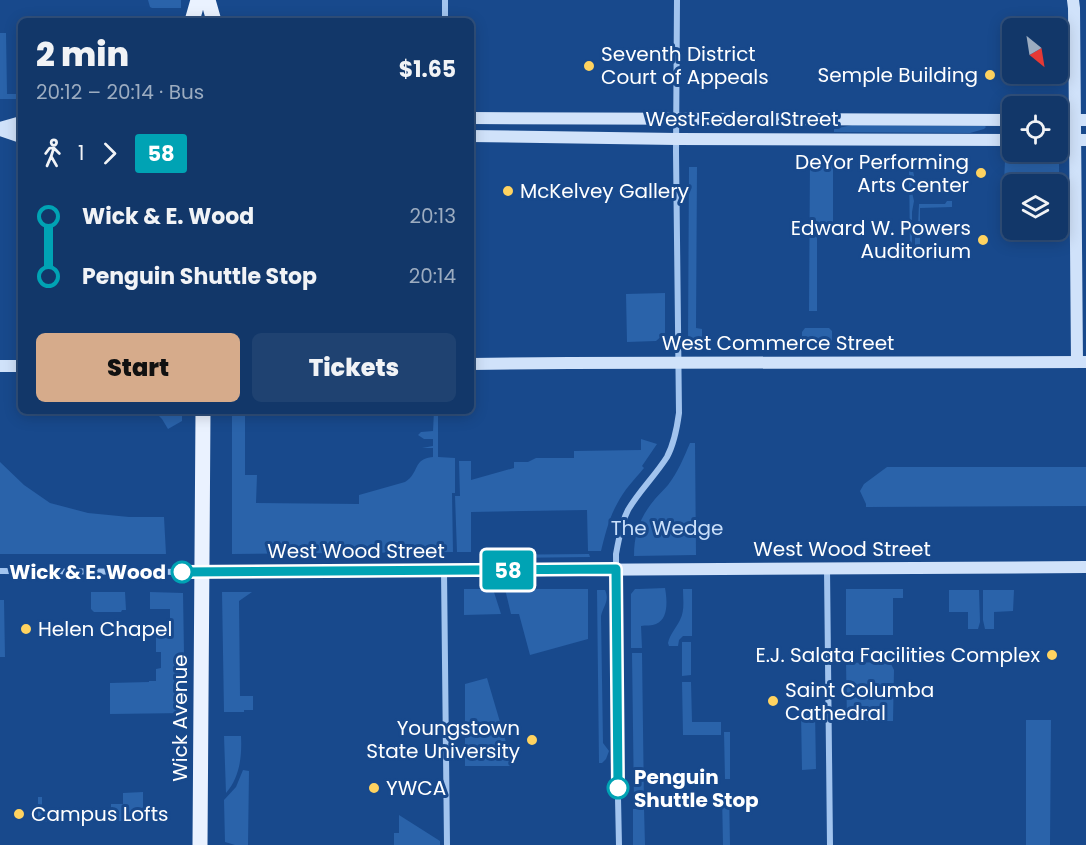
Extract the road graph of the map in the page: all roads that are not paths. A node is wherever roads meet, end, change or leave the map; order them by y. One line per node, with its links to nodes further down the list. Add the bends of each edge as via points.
1 (198, 0): 6 (main road)
2 (208, 0): 7 (main road)
3 (445, 0): 8 (street)
4 (677, 0): 10 (street)
5 (1074, 4): 12 (street)
6 (193, 18)
7 (213, 18)
8 (445, 18)
9 (474, 118): 10 (street, West Federal Street)
10 (676, 119): 11 (street, West Federal Street); 17 (street)
11 (1002, 120)
12 (1081, 120): 19 (street)
13 (18, 123): 14 (street)
14 (0, 129): 15 (street)
15 (18, 136)
16 (474, 136): 17 (street, West Federal Street)
17 (676, 139): 18 (street, West Federal Street); 20 (street)
18 (1002, 140)
19 (1081, 140): 21 (street)
20 (678, 362): 21 (street, West Commerce Street); 22 (street, West Commerce Street); 27 (street, via 679,413 674,441 664,462 627,512)
21 (1081, 362)
22 (474, 364)
23 (0, 366): 24 (street)
24 (18, 366)
25 (203, 414): 31 (main road, Wick Avenue)
26 (1086, 567): 28 (street, West Wood Street)
27 (616, 569): 28 (street, West Wood Street); 29 (street, West Wood Street); 34 (street)
28 (827, 569): 35 (street)
29 (444, 570): 31 (street, West Wood Street); 33 (street)
30 (0, 571): 31 (street)
31 (202, 572): 32 (main road, Wick Avenue)
32 (200, 845)
33 (447, 845)
34 (619, 845)
35 (830, 845)

